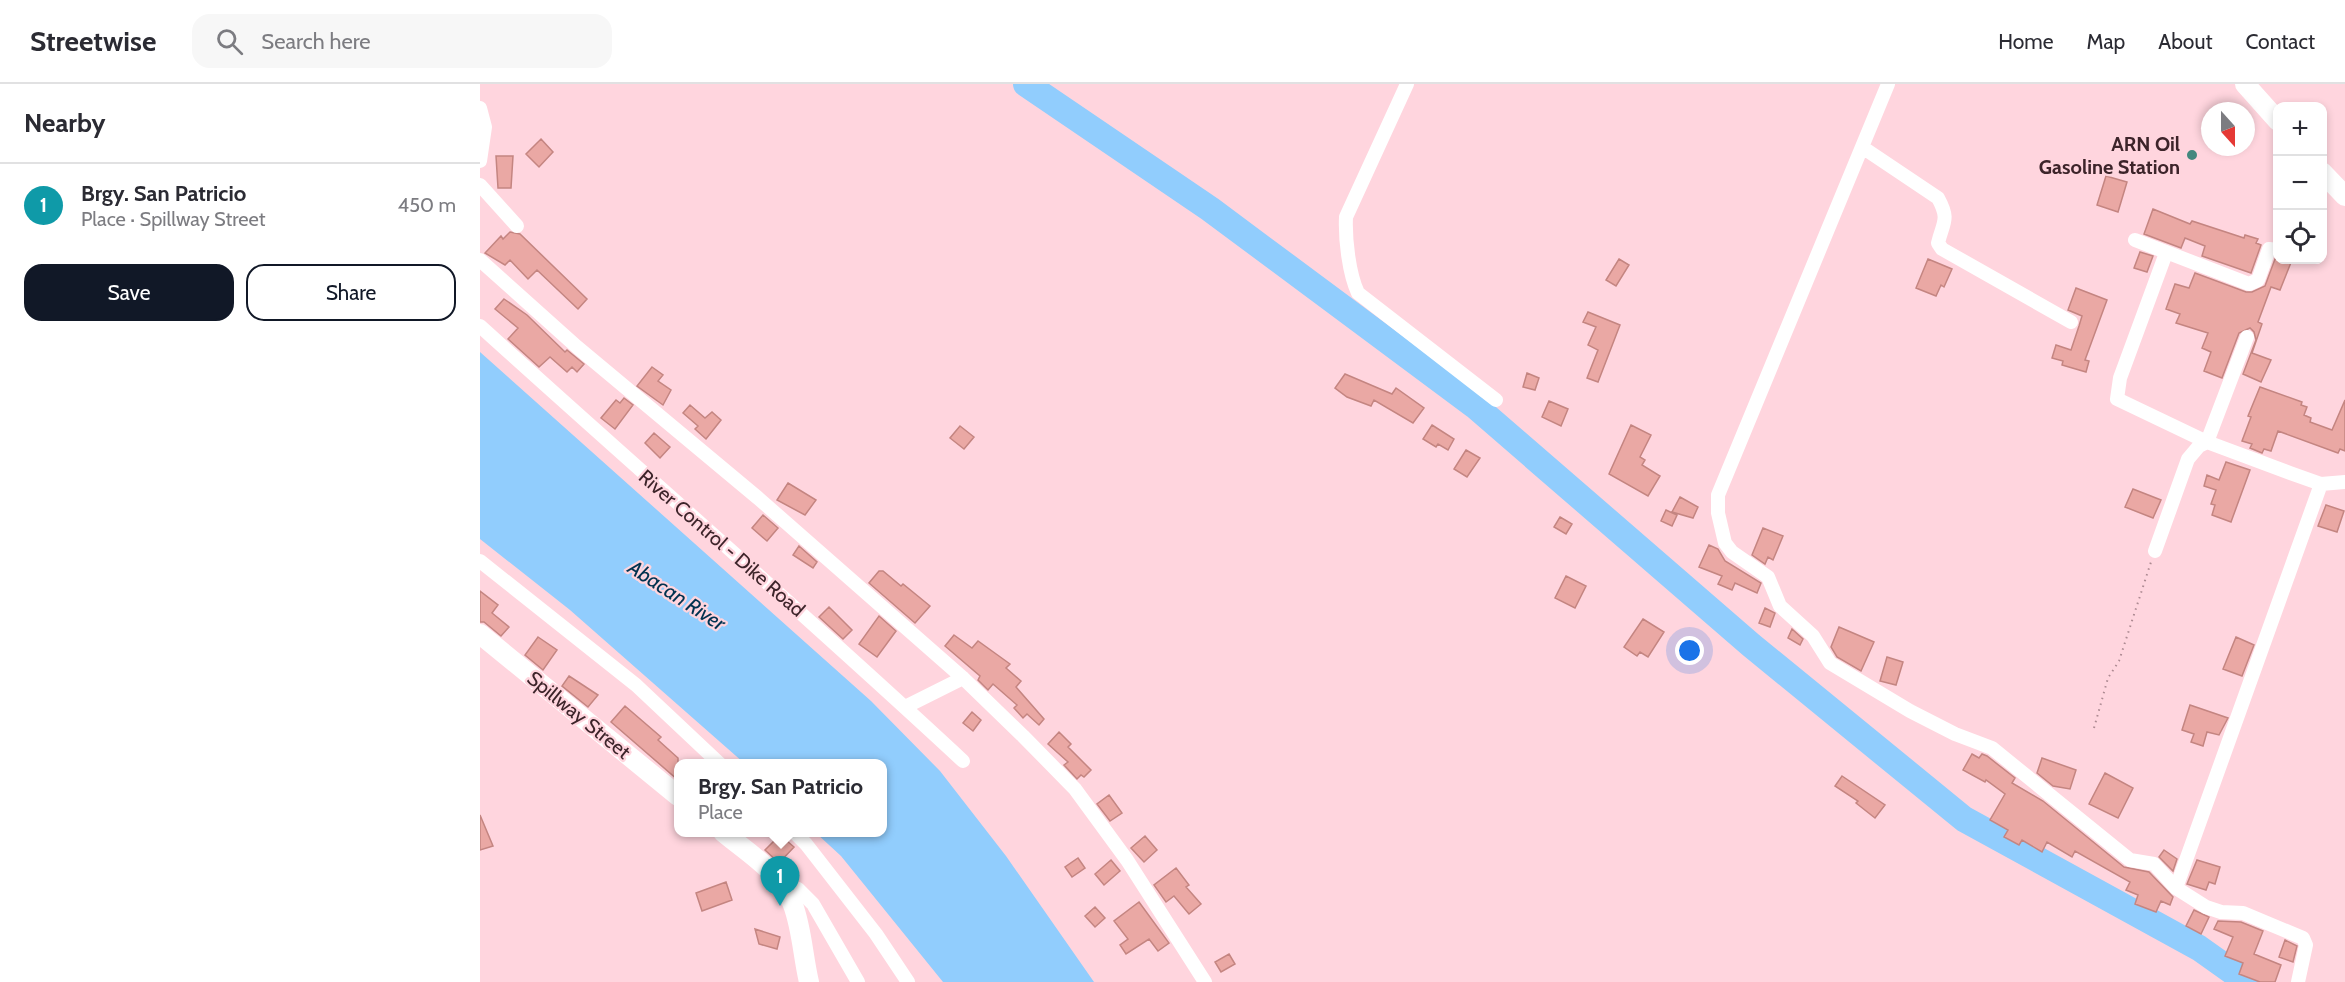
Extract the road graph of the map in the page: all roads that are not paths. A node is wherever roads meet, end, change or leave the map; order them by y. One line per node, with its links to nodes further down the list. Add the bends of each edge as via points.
1 (1407, 84): 19 (street, via 1346,217 1352,280 1358,294)
2 (1888, 84): 6 (street)
3 (2245, 84): 5 (street)
4 (480, 108): 7 (street, via 485,127)
5 (2273, 116)
6 (1862, 147): 16 (street, via 1938,198 1946,211 1938,240 1942,249); 34 (street, via 1718,495 1725,543 1768,577 1780,606 1813,636 1830,663 1910,711 1992,748 2130,860 2154,864)
7 (480, 161)
8 (2327, 178): 10 (street)
9 (480, 186): 11 (street)
10 (2345, 196)
11 (517, 225)
12 (2135, 240): 14 (street)
13 (2273, 250): 14 (street, via 2269,249 2258,280 2249,284)
14 (2166, 253): 20 (street, via 2120,378 2117,399)
15 (480, 260): 26 (street)
16 (2071, 322)
17 (480, 326): 27 (street, River Control - Dike Road)
18 (2247, 337): 20 (street)
19 (1496, 400)
20 (2207, 442): 22 (street); 23 (street, via 2188,459)
21 (2345, 482): 22 (street)
22 (2321, 484): 34 (street)
23 (2155, 551)
24 (480, 561): 28 (street, via 636,685)
25 (480, 634): 30 (street, Spillway Street)
26 (963, 678): 27 (street); 38 (street, via 1075,789 1128,860)
27 (905, 707): 29 (street, River Control - Dike Road)
28 (715, 759)
29 (963, 761)
30 (674, 793)
31 (729, 837): 33 (street)
32 (799, 837): 37 (street, via 876,934)
33 (781, 882): 35 (street, via 794,905); 36 (street, via 798,889 813,904)
34 (2176, 888): 39 (street, via 2206,907 2243,913 2303,938 2306,945)
35 (809, 982)
36 (858, 982)
37 (908, 982)
38 (1205, 982)
39 (2298, 982)

